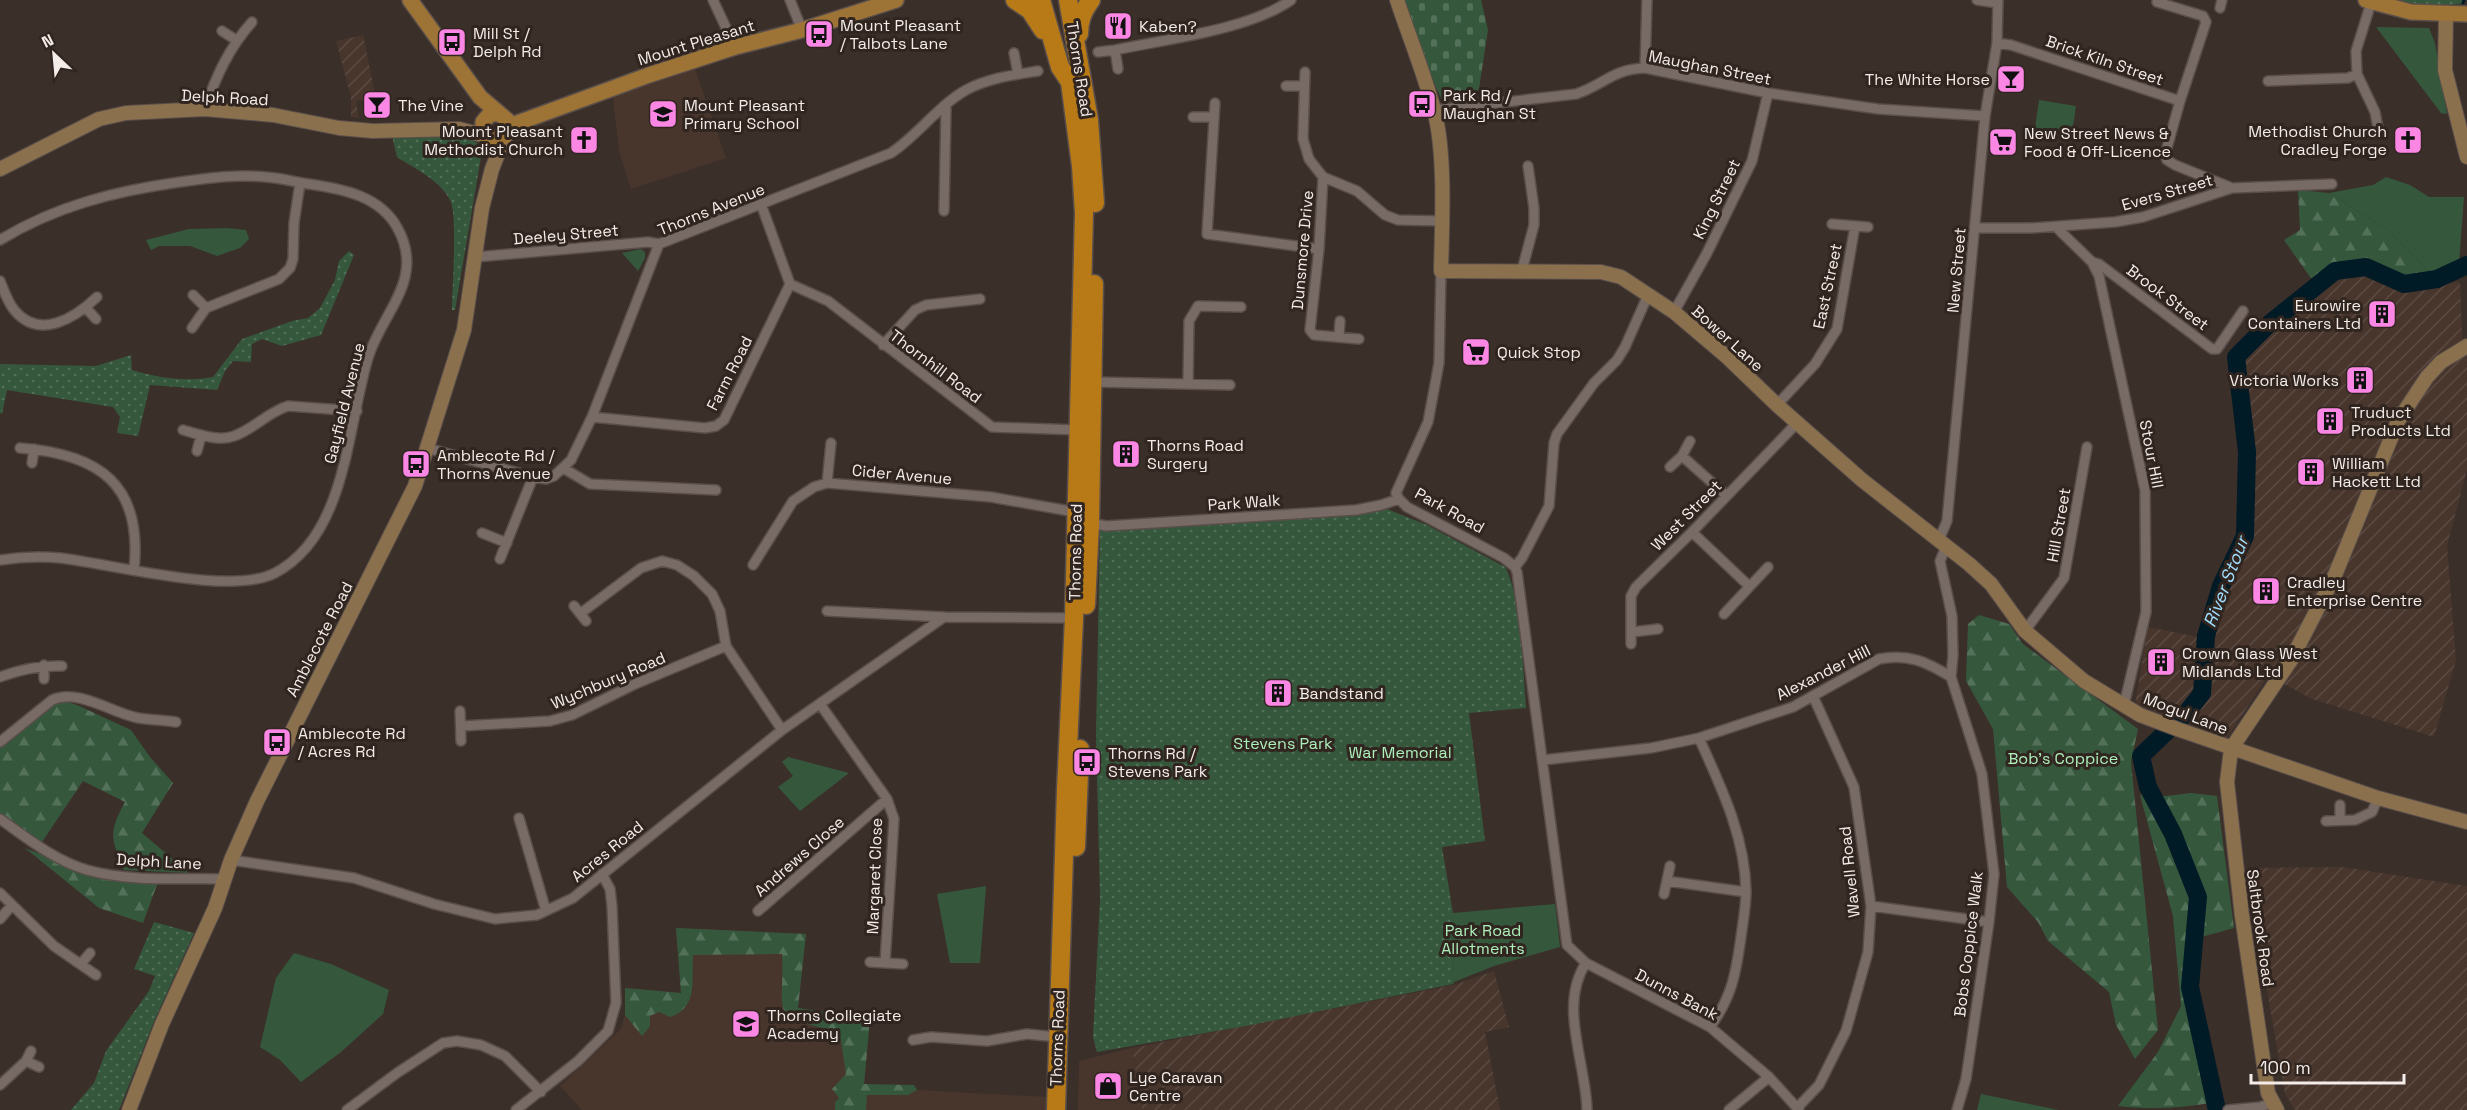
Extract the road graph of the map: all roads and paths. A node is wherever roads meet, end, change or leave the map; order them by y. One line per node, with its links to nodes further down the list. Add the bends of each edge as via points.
1 (410, 0): 47 (main road, via 480,97)
2 (713, 0): 23 (street)
3 (790, 0): 19 (street)
4 (896, 0): 19 (main road, Mount Pleasant)
5 (1015, 0): 34 (highway, via 1034,15)
6 (1041, 0): 34 (highway, Thorns Road)
7 (1057, 0): 34 (highway)
8 (1068, 0): 27 (highway, Thorns Road)
9 (1091, 0): 27 (highway, via 1079,24)
10 (1291, 0): 24 (street, via 1241,23)
11 (1396, 0): 43 (street, Park Road)
12 (1647, 0): 28 (street)
13 (1977, 0): 16 (street)
14 (2158, 0): 39 (street, via 2203,16 2206,22)
15 (2368, 1): 17 (main road, via 2411,12); 33 (street, via 2356,51)
16 (1998, 2): 22 (street, New Street)
17 (2455, 14): 49 (street, via 2445,70)
18 (252, 22): 21 (street)
19 (802, 30): 23 (main road, Mount Pleasant)
20 (222, 31): 21 (street)
21 (236, 40): 42 (street, via 216,77)
22 (1997, 43): 39 (street, Brick Kiln Street); 44 (street, New Street)
23 (735, 47): 47 (main road, Mount Pleasant)
24 (1114, 50): 25 (street); 29 (street)
25 (1098, 52)
26 (1014, 53): 32 (street)
27 (1080, 64): 91 (highway, Thorns Road, via 1094,180)
28 (1645, 68): 38 (street, Maughan Street); 43 (street, Maughan Street, via 1611,75 1576,94)
29 (1118, 69)
30 (1038, 71): 32 (street, Thorns Avenue)
31 (1305, 72): 37 (street)
32 (1018, 74): 41 (street, Thorns Avenue, via 975,86)
33 (2357, 74): 35 (street, via 2348,78); 48 (street, via 2375,112)
34 (1065, 75): 99 (highway, Thorns Road, via 1081,166 1084,213)
35 (2268, 81)
36 (1286, 86): 37 (street)
37 (1303, 86): 52 (street, via 1303,139 1309,159)
38 (1768, 93): 44 (street, Maughan Street, via 1878,109); 83 (street, King Street, via 1752,161)
39 (2180, 101): 55 (street, Brick Kiln Street, via 2165,155 2167,160)
40 (1215, 103): 46 (street)
41 (946, 106): 56 (street, Thorns Avenue, via 891,153); 57 (street)
42 (206, 109): 47 (street, Delph Road, via 373,131); 51 (street, Delph Road, via 126,113 99,119)
43 (1435, 110): 58 (street, Park Road)
44 (1985, 116): 63 (street, New Street)
45 (1193, 117): 46 (street)
46 (1214, 117): 64 (street)
47 (494, 127): 69 (street, Amblecote Road, via 492,169)
48 (2379, 133)
49 (2467, 157)
50 (1528, 166): 71 (street, via 1534,225)
51 (0, 169)
52 (1323, 177): 58 (street, via 1357,191 1385,215 1398,220); 68 (street, Dunsmore Drive)
53 (300, 183): 65 (street, Gayfield Avenue, via 234,176 135,189 53,213); 81 (street, via 290,268 279,279); 95 (street, Gayfield Avenue, via 340,189 370,202 389,216 405,245 405,281 370,352)
54 (2332, 184): 55 (street, Evers Street)
55 (2232, 188): 62 (street, Evers Street, via 2143,217)
56 (761, 204): 66 (street, Thorns Avenue); 74 (street)
57 (944, 211)
58 (1443, 221): 72 (street, Park Road)
59 (1832, 224): 60 (street, East Street)
60 (1855, 226): 61 (street, East Street); 94 (street, East Street, via 1837,329 1815,364)
61 (1868, 226)
62 (2056, 226): 63 (street, Evers Street); 70 (street, Stour Hill)
63 (1975, 228): 121 (street, New Street)
64 (1207, 234): 67 (street); 68 (street)
65 (0, 240)
66 (659, 244): 69 (street, Deeley Street); 96 (street, Thorns Avenue)
67 (1206, 246)
68 (1319, 249): 87 (street, Dunsmore Drive, via 1310,330 1314,335)
69 (476, 257): 105 (street, Amblecote Road, via 464,330)
70 (2092, 262): 82 (street, Brook Street, via 2212,349 2217,349); 148 (street, Stour Hill, via 2099,276 2145,490 2146,612)
71 (1522, 270): 72 (street, Bower Lane); 76 (street, Bower Lane, via 1600,272 1621,277)
72 (1441, 271): 116 (street, Park Road, via 1439,363 1428,422 1396,493)
73 (0, 281): 80 (street, via 14,311 39,326 62,322)
74 (790, 284): 89 (street, Thornhill Road, via 828,301); 96 (street, Farm Road, via 724,420 716,426)
75 (193, 295): 81 (street)
76 (1648, 295): 83 (street, Bower Lane); 127 (street, via 1617,360 1594,382 1557,434 1549,506)
77 (97, 297): 80 (street)
78 (980, 300): 89 (street, via 926,305 915,310)
79 (1241, 307): 92 (street, via 1198,306 1188,321)
80 (86, 308): 84 (street)
81 (206, 308): 86 (street)
82 (2243, 311)
83 (1674, 312): 94 (street, Bower Lane)
84 (96, 319)
85 (1340, 321): 87 (street)
86 (192, 328)
87 (1339, 337): 88 (street, Dunsmore Drive)
88 (1359, 339)
89 (883, 345): 99 (street, Thornhill Road, via 992,427)
90 (2467, 346): 156 (street, via 2441,362 2427,377 2398,421 2335,576 2291,660)
91 (1093, 382): 92 (street); 117 (highway, Thorns Road)
92 (1188, 384): 93 (street)
93 (1230, 385)
94 (1777, 405): 97 (street, Bower Lane)
95 (357, 411): 100 (street, via 288,406 234,436); 129 (street, Gayfield Avenue, via 333,503 306,546 274,573 261,578 214,582)
96 (592, 417): 111 (street, Thorns Avenue)
97 (1798, 422): 115 (street, West Street); 121 (street, Bower Lane)
98 (183, 430): 100 (street)
99 (1078, 430): 117 (highway, Thorns Road)
100 (201, 436): 107 (street)
101 (1690, 441): 108 (street)
102 (831, 443): 113 (street)
103 (2087, 447): 137 (street, Hill Street, via 2064,578)
104 (20, 448): 106 (street)
105 (427, 448): 112 (street); 166 (street, Amblecote Road, via 415,486 280,753)
106 (34, 449): 109 (street); 129 (street, via 70,456 105,473 131,512 136,530)
107 (197, 451)
108 (1682, 456): 110 (street); 115 (street)
109 (32, 463)
110 (1670, 466)
111 (563, 468): 112 (street, via 546,479); 114 (street, via 590,484)
112 (533, 477): 120 (street)
113 (826, 483): 117 (street, Cider Avenue, via 991,497); 122 (street, via 793,501)
114 (716, 490)
115 (1727, 496): 118 (street, West Street)
116 (1398, 500): 117 (street, Park Walk, via 1356,510 1106,526); 127 (street, Park Road)
117 (1083, 517): 135 (highway, Thorns Road); 202 (highway, Thorns Road)
118 (1692, 532): 130 (street); 138 (street, West Street, via 1636,587 1631,596)
119 (482, 533): 120 (street)
120 (507, 543): 123 (street)
121 (1942, 545): 137 (street, Mogul Lane, via 1991,584); 143 (street, via 1940,561 1952,616)
122 (760, 554): 125 (street); 126 (street)
123 (500, 559)
124 (0, 560): 129 (street, Gayfield Avenue, via 43,557)
125 (770, 560)
126 (753, 565)
127 (1515, 567): 157 (street)
128 (1768, 567): 130 (street)
129 (134, 570)
130 (1749, 586): 133 (street)
131 (828, 611): 134 (street)
132 (580, 613): 140 (street, via 641,568 669,562 694,576 712,594 722,618)
133 (1724, 614)
134 (944, 617): 135 (street); 147 (street, Acres Road)
135 (1074, 618): 188 (highway, Thorns Road)
136 (1658, 629): 138 (street)
137 (2025, 631): 148 (street, Mogul Lane, via 2084,681)
138 (1632, 632): 139 (street, West Street)
139 (1631, 644)
140 (726, 646): 151 (street, Wychbury Road, via 572,715 550,721); 152 (street)
141 (44, 665): 142 (street); 144 (street); 145 (street)
142 (62, 666)
143 (1951, 676): 146 (street, Alexander Hill, via 1926,662 1891,657 1879,659); 179 (street, Bobs Coppice Walk, via 1982,774 1994,874)
144 (0, 677)
145 (44, 679)
146 (1814, 696): 153 (street, Alexander Hill, via 1793,707); 175 (street, Wavell Road, via 1854,787)
147 (820, 704): 152 (street, Acres Road); 159 (street, Margaret Close)
148 (2124, 705): 156 (street, Mogul Lane, via 2140,715)
149 (460, 711): 151 (street)
150 (176, 722): 155 (street, via 137,717 62,696)
151 (462, 726): 154 (street)
152 (782, 730): 168 (street, Acres Road)
153 (1699, 738): 157 (street, Alexander Hill, via 1651,748); 171 (street, via 1737,831)
154 (461, 741)
155 (0, 742)
156 (2231, 749): 158 (street, Mogul Lane); 196 (street, Saltbrook Road, via 2227,782 2240,904 2268,1093)
157 (1543, 760): 183 (street, via 1567,945)
158 (2378, 798): 163 (street, via 2373,812 2355,820); 165 (street, Mogul Lane)
159 (887, 799): 177 (street, Andrews Close); 182 (street, Margaret Close, via 894,819)
160 (2340, 805): 163 (street)
161 (519, 818): 176 (street)
162 (0, 819): 169 (street, Delph Lane, via 52,855 87,870 132,877)
163 (2340, 820): 164 (street)
164 (2326, 821)
165 (2467, 822)
166 (231, 860): 169 (street, Amblecote Road); 176 (street, Acres Road, via 354,878 495,919)
167 (1670, 866): 170 (street)
168 (602, 874): 176 (street, Acres Road, via 573,898); 195 (street, via 610,889 612,906 616,1003 608,1031)
169 (224, 879): 198 (street, Amblecote Road, via 216,908 162,1024)
170 (1667, 881): 171 (street); 173 (street)
171 (1746, 892): 187 (street, via 1737,968 1725,1008)
172 (0, 893): 174 (street)
173 (1664, 894)
174 (12, 905): 178 (street); 184 (street, via 54,946)
175 (1870, 906): 179 (street); 197 (street, Wavell Road, via 1868,952 1846,1030 1819,1086)
176 (546, 911)
177 (758, 911)
178 (0, 919)
179 (1989, 922): 205 (street, Bobs Coppice Walk, via 1966,1079)
180 (90, 953): 184 (street)
181 (870, 962): 182 (street)
182 (885, 963): 185 (street)
183 (1586, 963): 187 (street, Dunns Bank); 203 (street, via 1573,991)
184 (81, 964): 186 (street)
185 (903, 964)
186 (96, 975)
187 (1710, 1027): 193 (street, Dunns Bank)
188 (1057, 1037): 189 (street, via 1027,1034 987,1041 931,1037); 201 (highway, Thorns Road)
189 (913, 1040)
190 (31, 1051): 191 (street)
191 (26, 1061): 192 (street); 194 (street)
192 (39, 1067)
193 (1769, 1077): 197 (street, Dunns Bank); 204 (street)
194 (0, 1085)
195 (541, 1092): 199 (street, via 505,1056 481,1045 457,1041 443,1043); 200 (street)
196 (2274, 1106): 206 (street)
197 (1798, 1109)
198 (129, 1110)
199 (347, 1110)
200 (516, 1110)
201 (1056, 1110)
202 (1067, 1110)
203 (1587, 1110)
204 (1729, 1110)
205 (1957, 1110)
206 (2228, 1110)

